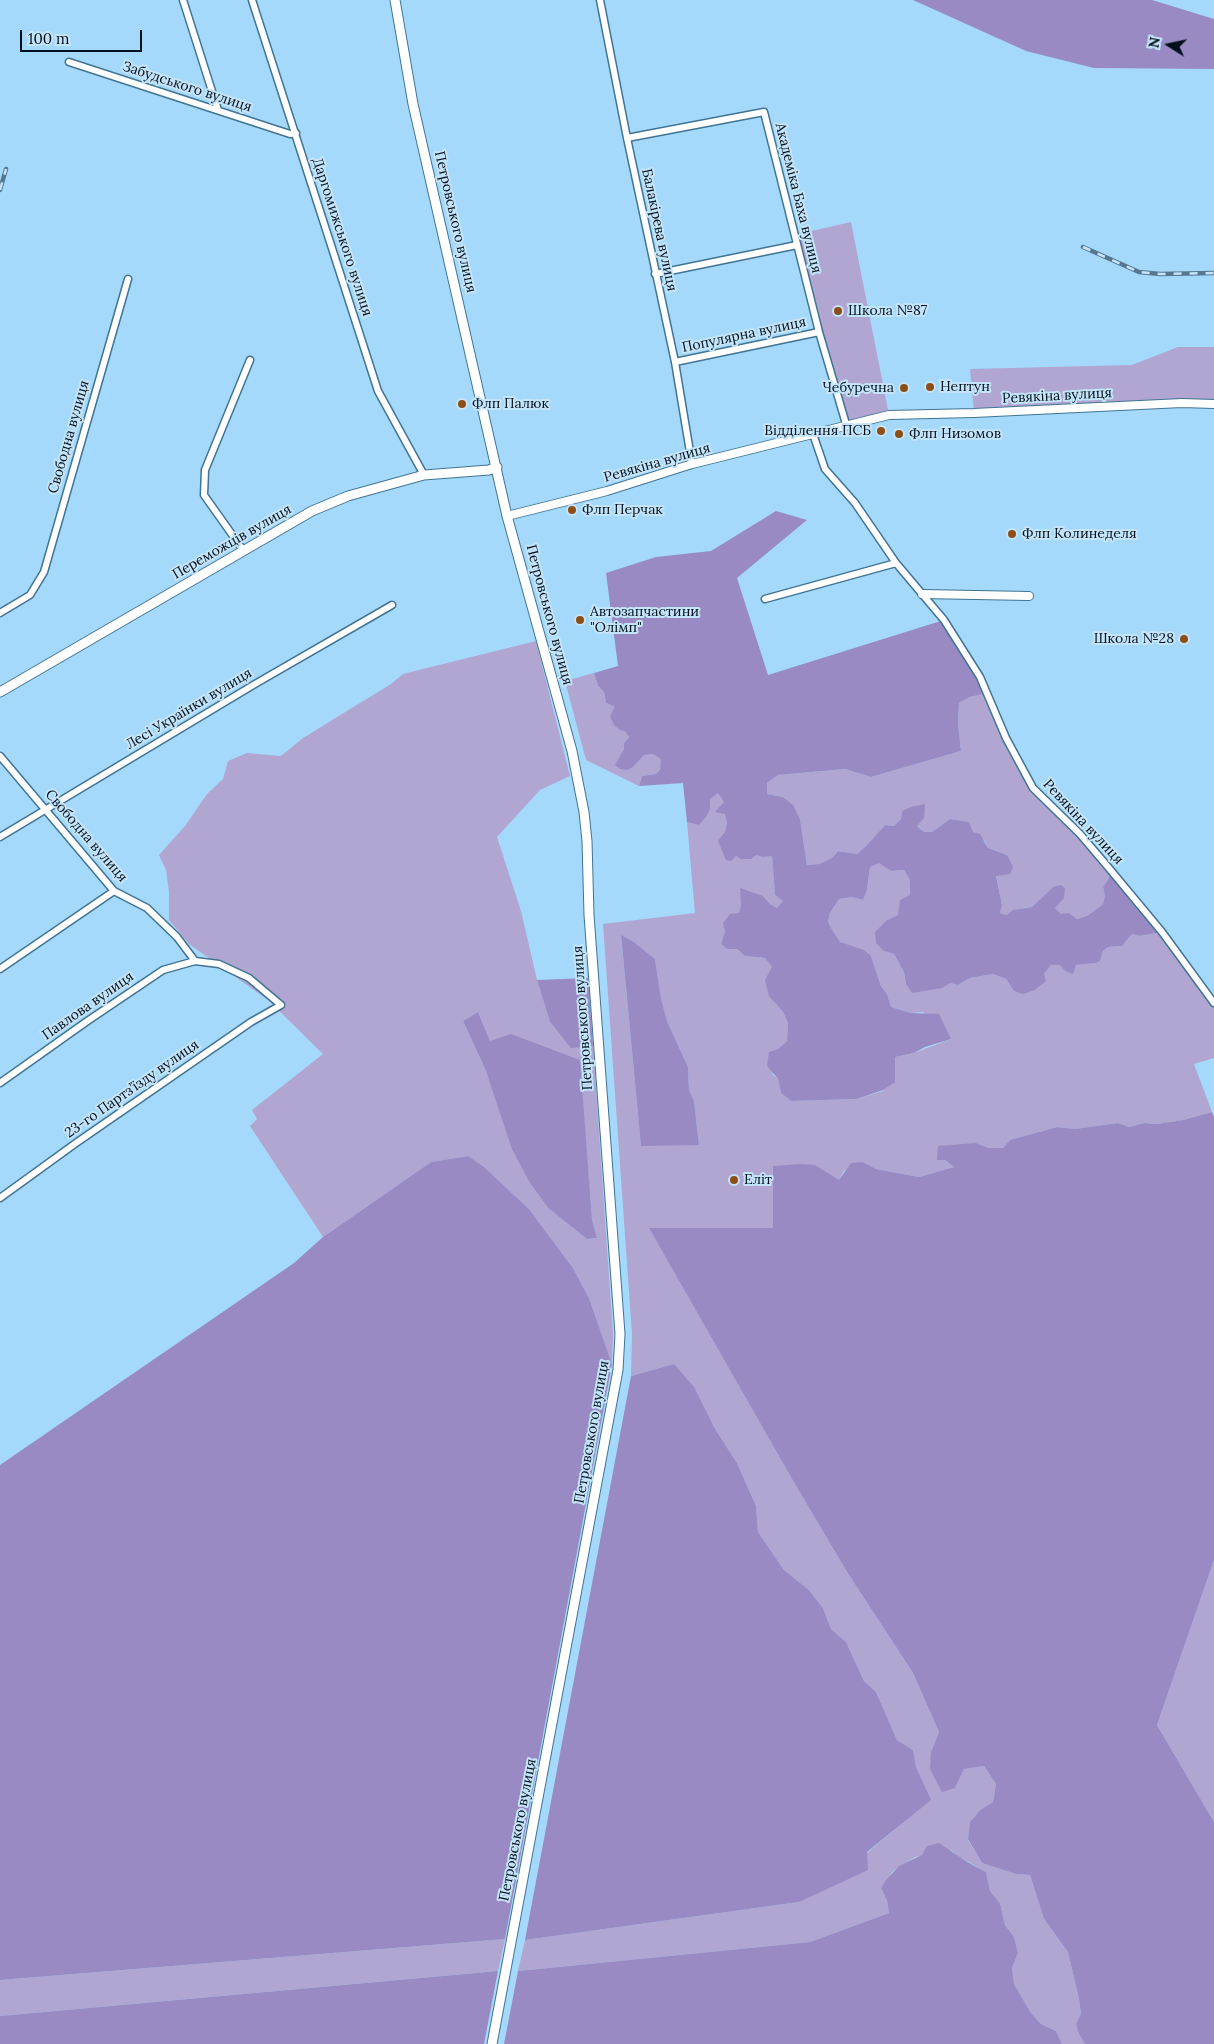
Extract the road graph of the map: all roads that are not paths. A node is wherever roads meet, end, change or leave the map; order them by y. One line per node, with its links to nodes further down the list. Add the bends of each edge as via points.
1 (183, 0): 6 (street)
2 (252, 0): 7 (street, Даргомижського вулиця)
3 (395, 0): 19 (main road, Петровського вулиця, via 414,104)
4 (600, 0): 8 (street, Балакірева вулиця)
5 (69, 62): 6 (street, Забудського вулиця)
6 (218, 110): 7 (street, Забудського вулиця, via 290,134)
7 (296, 133): 20 (street, Даргомижського вулиця, via 378,391)
8 (626, 138): 9 (street, Академіка Баха вулиця, via 764,112); 10 (street, Балакірева вулиця)
9 (797, 245): 10 (street); 12 (street, Академіка Баха вулиця)
10 (655, 274): 14 (street, Балакірева вулиця)
11 (128, 279): 28 (street, Свободна вулиця, via 44,572 30,595)
12 (819, 332): 14 (street, Популярна вулиця); 16 (street, Академіка Баха вулиця)
13 (250, 360): 22 (street, via 204,470 204,495)
14 (675, 362): 18 (street, Балакірева вулиця)
15 (1214, 404): 16 (street, Ревякіна вулиця, via 889,415)
16 (846, 424): 17 (street, Ревякіна вулиця)
17 (813, 434): 18 (street, Ревякіна вулиця); 23 (street, Ревякіна вулиця, via 825,469 855,503)
18 (692, 464): 21 (street, Ревякіна вулиця, via 607,491)
19 (497, 467): 20 (main road, Переможців вулиця); 21 (main road, Петровського вулиця)
20 (424, 475): 22 (main road, Переможців вулиця, via 312,511)
21 (508, 516): 39 (main road, Петровського вулиця, via 572,751 584,812 620,1334 618,1370)
22 (243, 550): 29 (main road, Переможців вулиця)
23 (896, 563): 24 (street, Ревякіна вулиця); 26 (street)
24 (922, 594): 25 (street); 36 (street, Ревякіна вулиця, via 944,620 980,678 1006,738 1033,788 1108,867 1162,932)
25 (1029, 596)
26 (764, 599)
27 (392, 605): 31 (street, Лесі Українки вулиця)
28 (0, 613)
29 (0, 692)
30 (0, 756): 31 (street, Свободна вулиця)
31 (46, 810): 32 (street, Лесі Українки вулиця); 33 (street, Свободна вулиця)
32 (0, 837)
33 (114, 891): 34 (street, Свободна вулиця, via 147,908); 35 (street)
34 (195, 961): 37 (street, Павлова вулиця, via 163,970); 38 (street, 23-го Партз’їзду вулиця, via 219,964 249,978 281,1005 243,1028)
35 (0, 968)
36 (1214, 1003)
37 (0, 1083)
38 (0, 1198)
39 (492, 2044)

